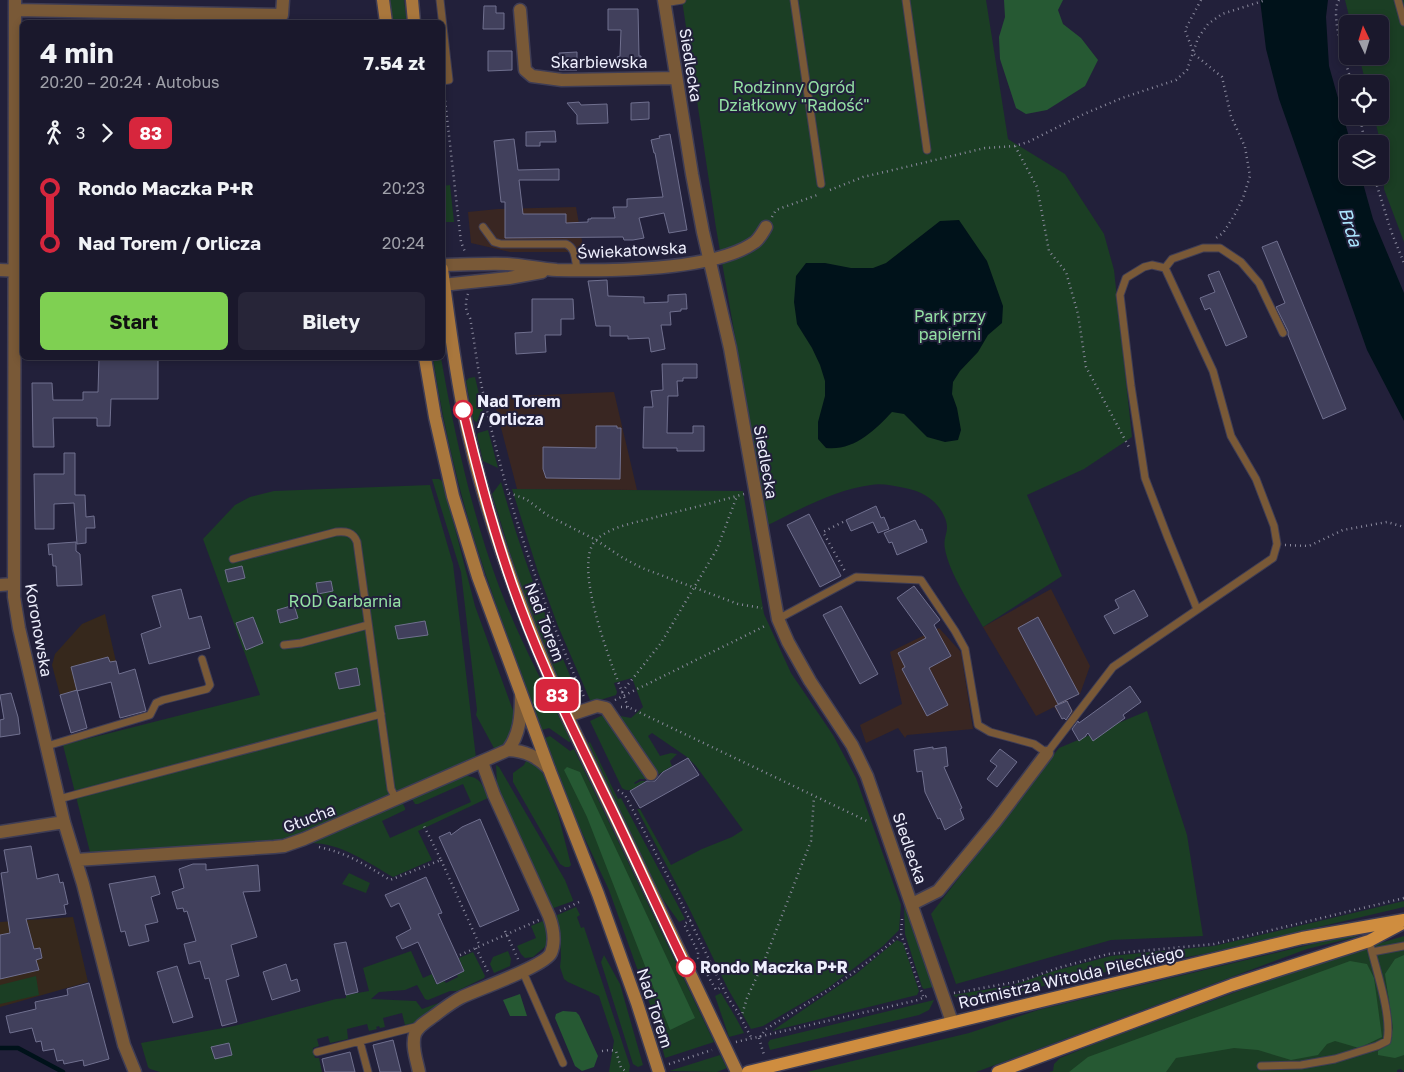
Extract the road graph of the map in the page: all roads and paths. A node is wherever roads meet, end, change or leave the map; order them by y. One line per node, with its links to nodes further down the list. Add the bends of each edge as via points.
1 (283, 0): 13 (street, via 282,15)
2 (383, 0): 15 (main road)
3 (412, 0): 16 (main road)
4 (440, 0): 17 (lane)
5 (682, 0): 12 (lane)
6 (794, 0): 27 (lane)
7 (906, 0): 26 (lane)
8 (1201, 0): 20 (path, via 1185,30)
9 (1266, 0): 20 (path, via 1214,19 1198,38)
10 (1340, 0): 21 (path, via 1336,5 1337,23)
11 (1398, 0): 18 (lane)
12 (664, 1): 22 (street, Siedlecka)
13 (15, 5): 40 (street, Koronowska)
14 (520, 10): 22 (street, Skarbiewska, via 525,70 532,76 562,80)
15 (386, 20)
16 (414, 20)
17 (442, 20)
18 (1404, 22)
19 (445, 44): 23 (lane, via 449,80)
20 (1194, 54): 25 (path, via 1187,70 1176,80 1122,98); 31 (path, via 1222,77 1231,116 1245,147 1250,176 1223,233)
21 (1350, 75)
22 (676, 78): 33 (street, Siedlecka)
23 (445, 82)
24 (445, 101): 32 (path)
25 (1015, 146): 29 (path, via 984,148 863,177 776,210); 46 (path, via 1037,187 1049,251 1066,272 1078,314 1086,367)
26 (927, 150)
27 (821, 184)
28 (1377, 185): 34 (path)
29 (766, 226): 33 (street, Świekatowska, via 757,241 742,250)
30 (483, 227): 39 (lane, via 494,242 501,244 571,246)
31 (1203, 248): 36 (lane, via 1172,259); 44 (lane, via 1220,248 1241,262 1259,283)
32 (465, 258)
33 (710, 260): 39 (street, Świekatowska, via 644,268); 47 (street, Siedlecka, via 730,348)
34 (1404, 263)
35 (445, 265): 38 (street, Świekatowska, via 508,264)
36 (1165, 268): 59 (lane, via 1144,267 1126,278 1120,294 1145,478); 59 (lane, via 1213,371 1231,436 1256,479 1274,526 1277,544 1273,558)
37 (0, 270): 40 (street)
38 (556, 270): 39 (street, Świekatowska); 41 (street, Świekatowska)
39 (577, 270)
40 (18, 271): 56 (street, Koronowska)
41 (445, 285)
42 (469, 291): 48 (path, via 467,314)
43 (445, 292): 70 (main road, Nad Torem, via 463,410 488,507 520,606)
44 (1283, 333)
45 (425, 360): 65 (main road, Nad Torem, via 453,496 478,577)
46 (1132, 452)
47 (755, 491): 49 (path); 60 (street, Siedlecka)
48 (508, 493): 52 (path, via 526,499 547,515); 66 (path, via 539,589)
49 (737, 496): 52 (path, via 621,527); 58 (path, via 718,549)
50 (843, 522): 55 (path, via 823,532)
51 (1404, 527): 53 (path, via 1387,522 1344,530 1309,546)
52 (596, 540): 58 (path, via 642,568); 64 (path, via 588,561 590,586 601,637)
53 (1293, 546)
54 (233, 559): 61 (lane, via 336,532 350,533 357,542)
55 (850, 580): 60 (lane); 73 (lane, via 856,576 921,580 965,649 978,725 990,732 1034,744)
56 (14, 584): 57 (street); 71 (street, Koronowska, via 19,628)
57 (0, 585)
58 (695, 588): 60 (path, via 738,604); 64 (path, via 661,643)
59 (1197, 609): 73 (lane, via 1113,667)
60 (777, 613): 64 (path); 83 (street, Siedlecka, via 788,642 810,681 852,745)
61 (368, 625): 62 (lane); 69 (lane)
62 (284, 645)
63 (202, 658): 71 (lane, via 210,684 207,689 156,703 150,715)
64 (623, 694): 67 (path); 68 (path)
65 (522, 696): 72 (street, via 517,735); 75 (main road, Nad Torem)
66 (586, 701)
67 (602, 706): 68 (path); 70 (street); 76 (street, via 610,712)
68 (628, 707): 78 (path)
69 (381, 714): 79 (lane); 80 (lane, via 391,789)
70 (567, 716): 125 (main road, Nad Torem)
71 (46, 746): 79 (street, Koronowska)
72 (508, 750): 74 (street, Głucha); 75 (street, via 533,755)
73 (1047, 752): 89 (street, Siedlecka, via 938,891)
74 (482, 762): 80 (street, Głucha); 91 (street)
75 (549, 769): 120 (main road, Nad Torem)
76 (651, 774)
77 (621, 792): 92 (path)
78 (814, 797): 83 (path); 107 (path, via 811,841)
79 (59, 799): 81 (street, Koronowska)
80 (396, 799): 86 (street, Głucha, via 284,846)
81 (64, 822): 84 (street); 86 (street, Koronowska)
82 (423, 824): 87 (path)
83 (887, 831): 89 (street, Siedlecka)
84 (0, 832)
85 (315, 846): 87 (path, via 339,851 390,880)
86 (76, 860): 121 (street, Koronowska, via 124,1045)
87 (441, 860): 96 (path)
88 (1404, 898): 105 (path, via 1214,944 1108,954 1020,981)
89 (911, 901): 95 (path, via 902,906); 108 (street, Siedlecka)
90 (579, 902): 91 (path)
91 (549, 916): 94 (path); 101 (street, via 553,928 552,952 548,958)
92 (691, 920): 103 (path); 103 (path, via 684,924 698,958 716,990)
93 (1404, 921): 97 (main road, Rotmistrza Witolda Pileckiego); 108 (main road, Rotmistrza Witolda Pileckiego, via 1302,938)
94 (507, 932): 96 (path); 101 (path)
95 (901, 934): 106 (path); 111 (path, via 853,974 766,1029)
96 (480, 946): 99 (path)
97 (1370, 946): 98 (lane); 119 (lane, via 1384,1000 1387,1041 1335,1059 1301,1066); 127 (main road, Rotmistrza Witolda Pileckiego, via 1232,985)
98 (1404, 946)
99 (476, 948): 100 (path); 102 (path)
100 (460, 955)
101 (523, 972): 102 (street); 118 (lane)
102 (493, 983): 109 (street, via 451,1003)
103 (722, 987): 107 (path)
104 (934, 993): 106 (path)
105 (952, 993)
106 (923, 996): 111 (path, via 918,1000)
107 (741, 1018): 110 (path)
108 (952, 1022): 126 (main road, Rotmistrza Witolda Pileckiego)
109 (420, 1026): 112 (lane); 123 (street, via 414,1039)
110 (752, 1038): 111 (path); 113 (path)
111 (759, 1038): 117 (path)
112 (360, 1042): 115 (lane); 122 (lane)
113 (734, 1043)
114 (718, 1048): 120 (path)
115 (318, 1052)
116 (602, 1052): 124 (path, via 616,1051 621,1068)
117 (763, 1052)
118 (563, 1063)
119 (1261, 1066)
120 (663, 1068)
121 (136, 1072)
122 (368, 1072)
123 (419, 1072)
124 (628, 1072)
125 (737, 1072)
126 (748, 1072)
127 (998, 1072)

